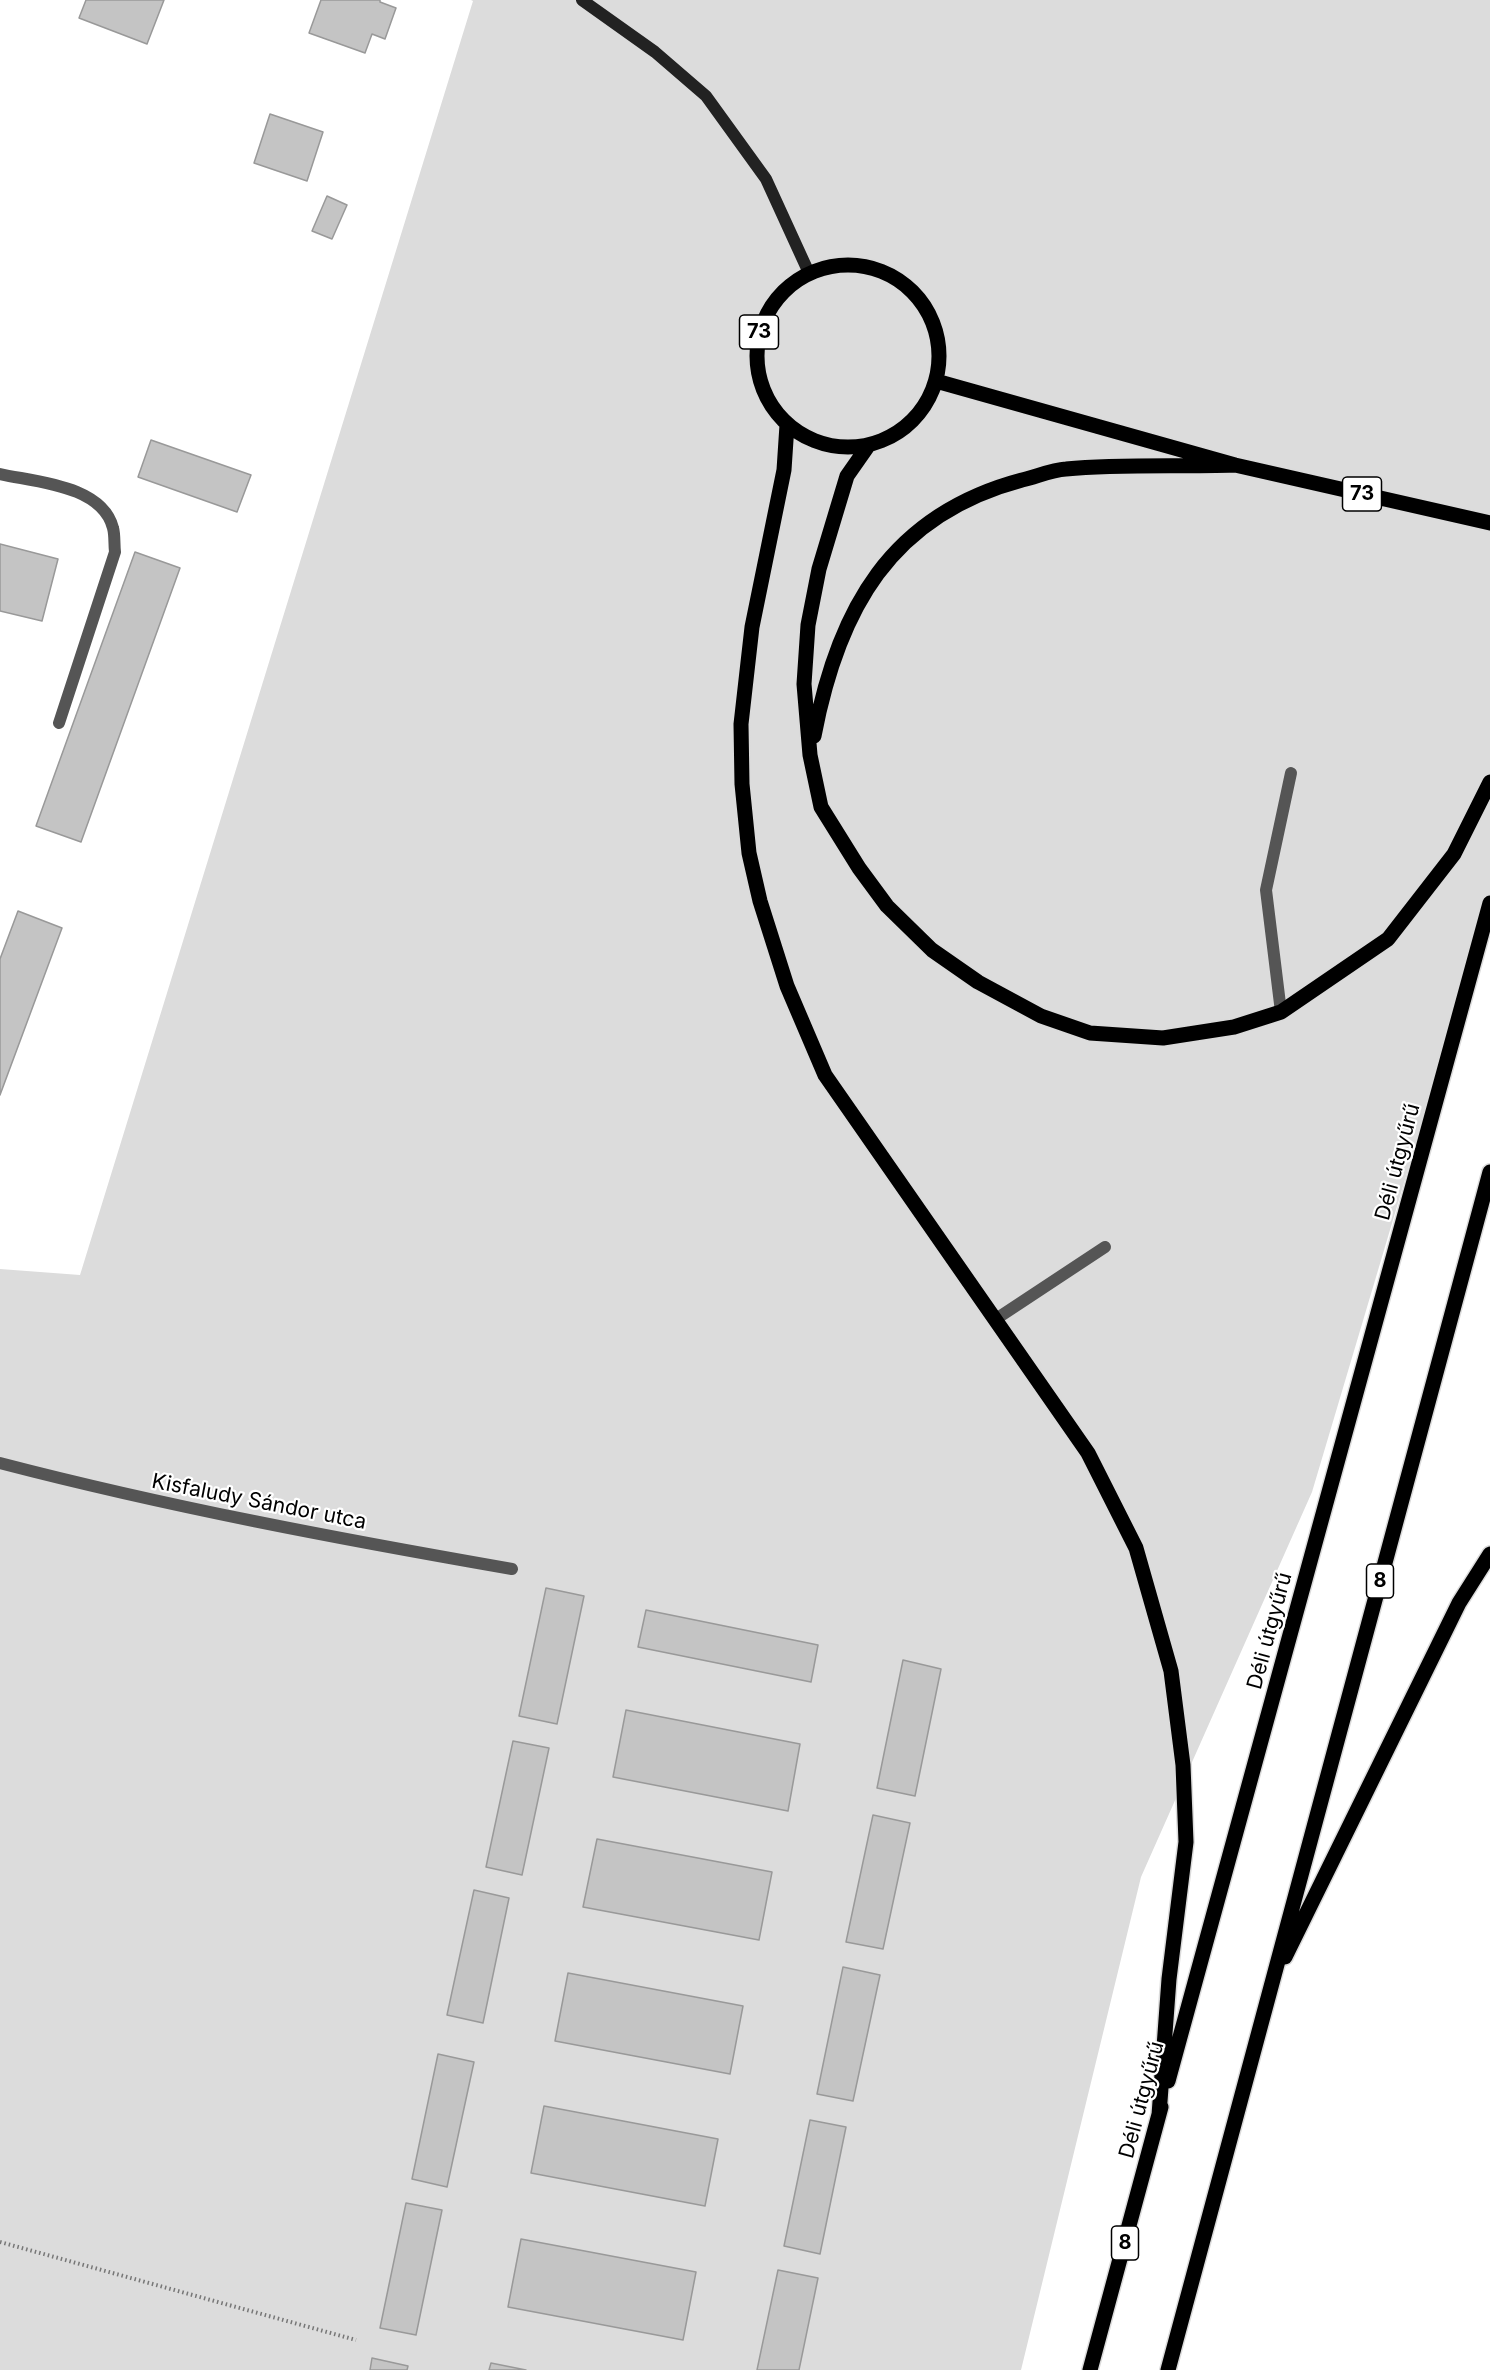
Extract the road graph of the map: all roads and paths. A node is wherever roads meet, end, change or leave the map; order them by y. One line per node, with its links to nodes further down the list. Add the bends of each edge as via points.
1 (582, 0): 2 (street, via 656,52 706,96 766,179)
2 (809, 273): 3 (main road, 73, via 833,266 858,265 883,272 906,285 924,304 935,328 939,354); 4 (main road, 73, via 787,287 770,307 757,348 760,382 770,406)
3 (936, 381): 5 (main road, 73, via 911,422 891,437); 6 (main road, 73)
4 (787, 425): 5 (main road, 73, via 812,440 840,448); 17 (main road, via 784,470 752,627 741,724 742,784 749,853 758,892 787,986 825,1075)
5 (868, 446): 10 (main road, via 847,476 810,614 804,684)
6 (1235, 465): 8 (main road, 73); 10 (main road, via 1064,469 988,489 933,519 891,555 859,598 824,685)
7 (0, 474): 9 (street, via 90,498 106,513 113,528 115,552)
8 (1489, 523)
9 (59, 723)
10 (810, 755): 14 (main road, via 821,807 887,906 932,950 978,982 1041,1016 1090,1033 1163,1038 1234,1028)
11 (1291, 773): 14 (street, via 1266,890)
12 (1490, 782): 14 (main road, via 1454,854 1388,939)
13 (1490, 903): 22 (main road, Déli útgyűrű / 8)
14 (1281, 1012)
15 (1490, 1172): 21 (main road, 8)
16 (1105, 1247): 17 (street)
17 (996, 1319): 22 (main road, via 1088,1453 1136,1548 1171,1671 1183,1765 1186,1842 1169,1979)
18 (0, 1463): 20 (street, Kisfaludy Sándor utca, via 318,1535)
19 (1490, 1554): 21 (main road, via 1460,1603)
20 (512, 1569)
21 (1269, 1989): 26 (main road, 8)
22 (1159, 2115): 25 (main road, Déli útgyűrű / 8)
23 (0, 2242): 24 (path)
24 (356, 2340)
25 (1090, 2370)
26 (1168, 2370)

